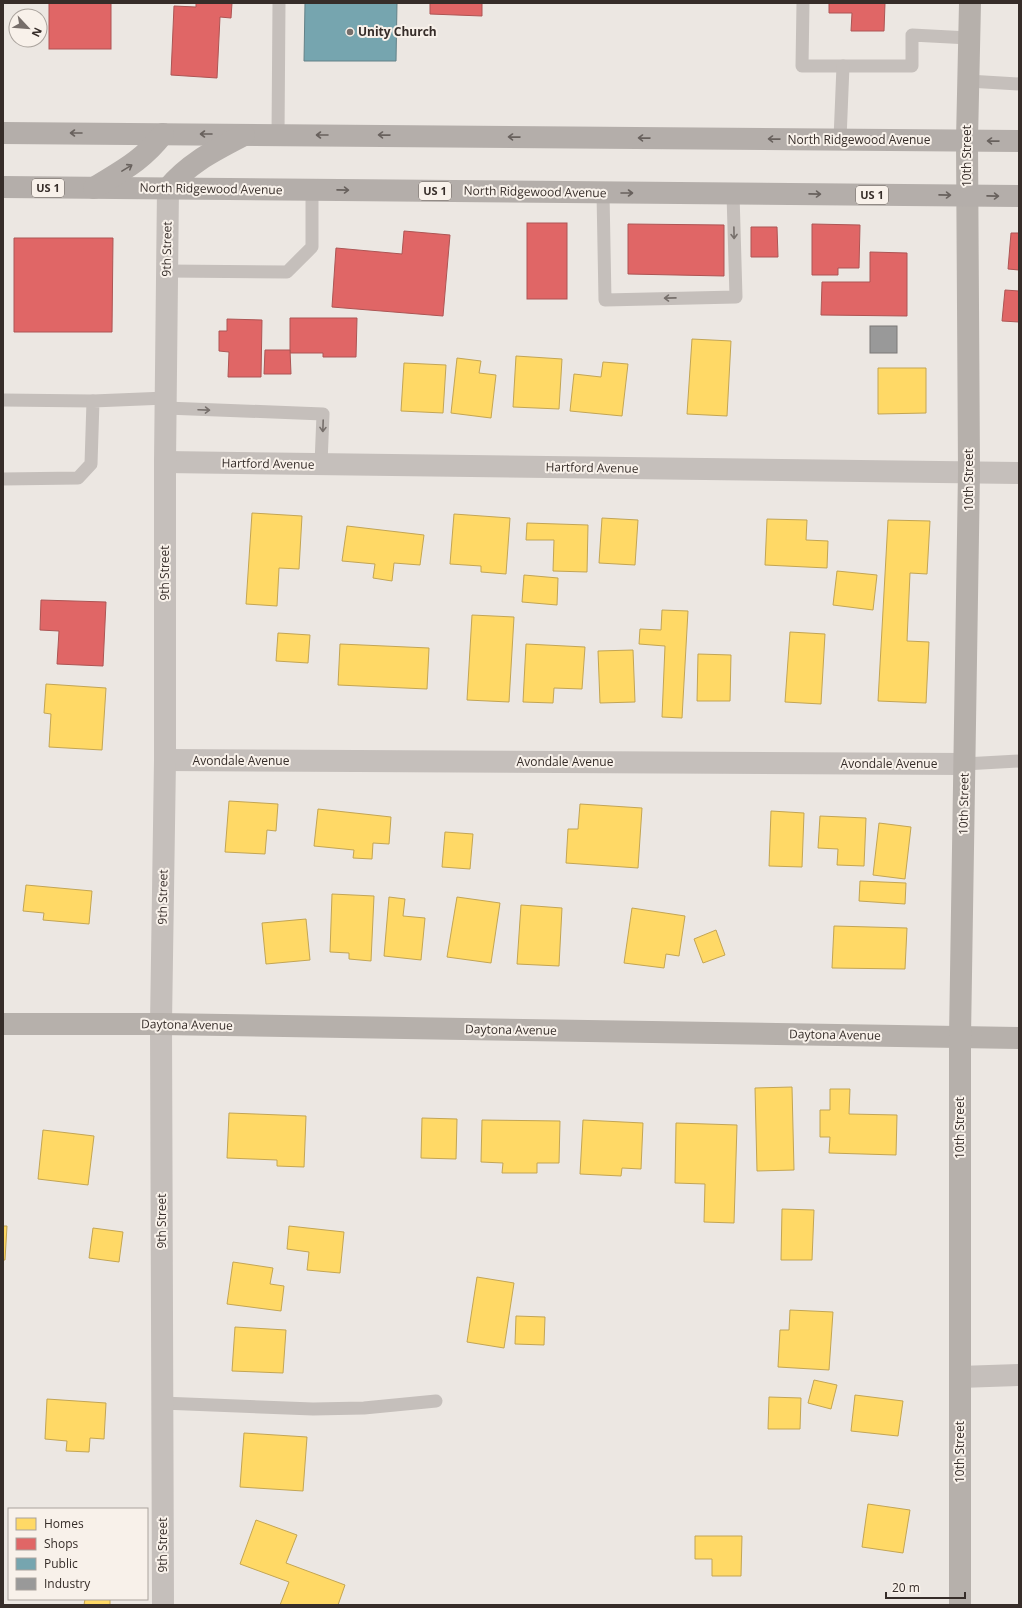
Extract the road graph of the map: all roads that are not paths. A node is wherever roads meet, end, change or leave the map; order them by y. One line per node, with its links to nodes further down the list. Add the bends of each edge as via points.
1 (279, 3): 11 (lane)
2 (803, 3): 5 (lane, via 802,66)
3 (970, 3): 4 (street, 10th Street)
4 (969, 38): 5 (lane, via 912,35 912,66); 6 (street, 10th Street)
5 (843, 66): 12 (lane)
6 (968, 81): 7 (lane); 13 (street, 10th Street)
7 (1019, 84)
8 (3, 133): 9 (main road, North Ridgewood Avenue, one-way to 8)
9 (163, 134): 10 (main road, North Ridgewood Avenue, one-way to 9); 16 (main road, one-way to 9, via 135,163)
10 (245, 134): 11 (main road, North Ridgewood Avenue); 17 (main road, via 194,162)
11 (278, 135): 12 (main road, North Ridgewood Avenue, one-way to 11)
12 (840, 139): 13 (main road, North Ridgewood Avenue)
13 (967, 140): 14 (main road, North Ridgewood Avenue, one-way to 13); 21 (street, 10th Street)
14 (1019, 141)
15 (3, 187): 16 (main road, North Ridgewood Avenue / US 1)
16 (94, 188): 17 (main road, North Ridgewood Avenue / US 1)
17 (168, 188): 18 (main road, North Ridgewood Avenue / US 1); 23 (street, 9th Street)
18 (312, 190): 19 (main road, North Ridgewood Avenue / US 1, one-way to 19); 23 (lane, via 312,247 287,272)
19 (603, 192): 20 (main road, North Ridgewood Avenue / US 1, one-way to 20); 20 (lane, one-way to 19, via 736,297 605,300)
20 (734, 194): 21 (main road, North Ridgewood Avenue / US 1, one-way to 21)
21 (967, 196): 22 (main road, North Ridgewood Avenue / US 1, one-way to 22); 29 (street, 10th Street)
22 (1019, 196)
23 (167, 271): 26 (street, 9th Street)
24 (3, 400): 25 (lane)
25 (94, 401): 26 (lane); 31 (lane, via 91,464 78,478)
26 (166, 403): 27 (street, 9th Street); 28 (lane, one-way to 28, via 323,414)
27 (165, 462): 28 (street, Hartford Avenue); 32 (street, 9th Street)
28 (321, 464): 29 (street, Hartford Avenue)
29 (969, 472): 30 (street, Hartford Avenue); 34 (street, 10th Street)
30 (1019, 473)
31 (3, 480)
32 (165, 760): 34 (street, Avondale Avenue); 36 (street, 9th Street)
33 (1019, 760): 34 (lane)
34 (964, 764): 37 (street, 10th Street)
35 (3, 1024): 36 (street, Daytona Avenue)
36 (161, 1024): 37 (street, Daytona Avenue); 42 (street, 9th Street)
37 (960, 1037): 38 (street, Daytona Avenue); 40 (street, 10th Street)
38 (1019, 1038)
39 (1019, 1375): 40 (street)
40 (960, 1377): 44 (street, 10th Street)
41 (436, 1401): 42 (lane, via 364,1408 313,1409)
42 (162, 1403): 43 (street, 9th Street)
43 (163, 1605)
44 (960, 1605)

